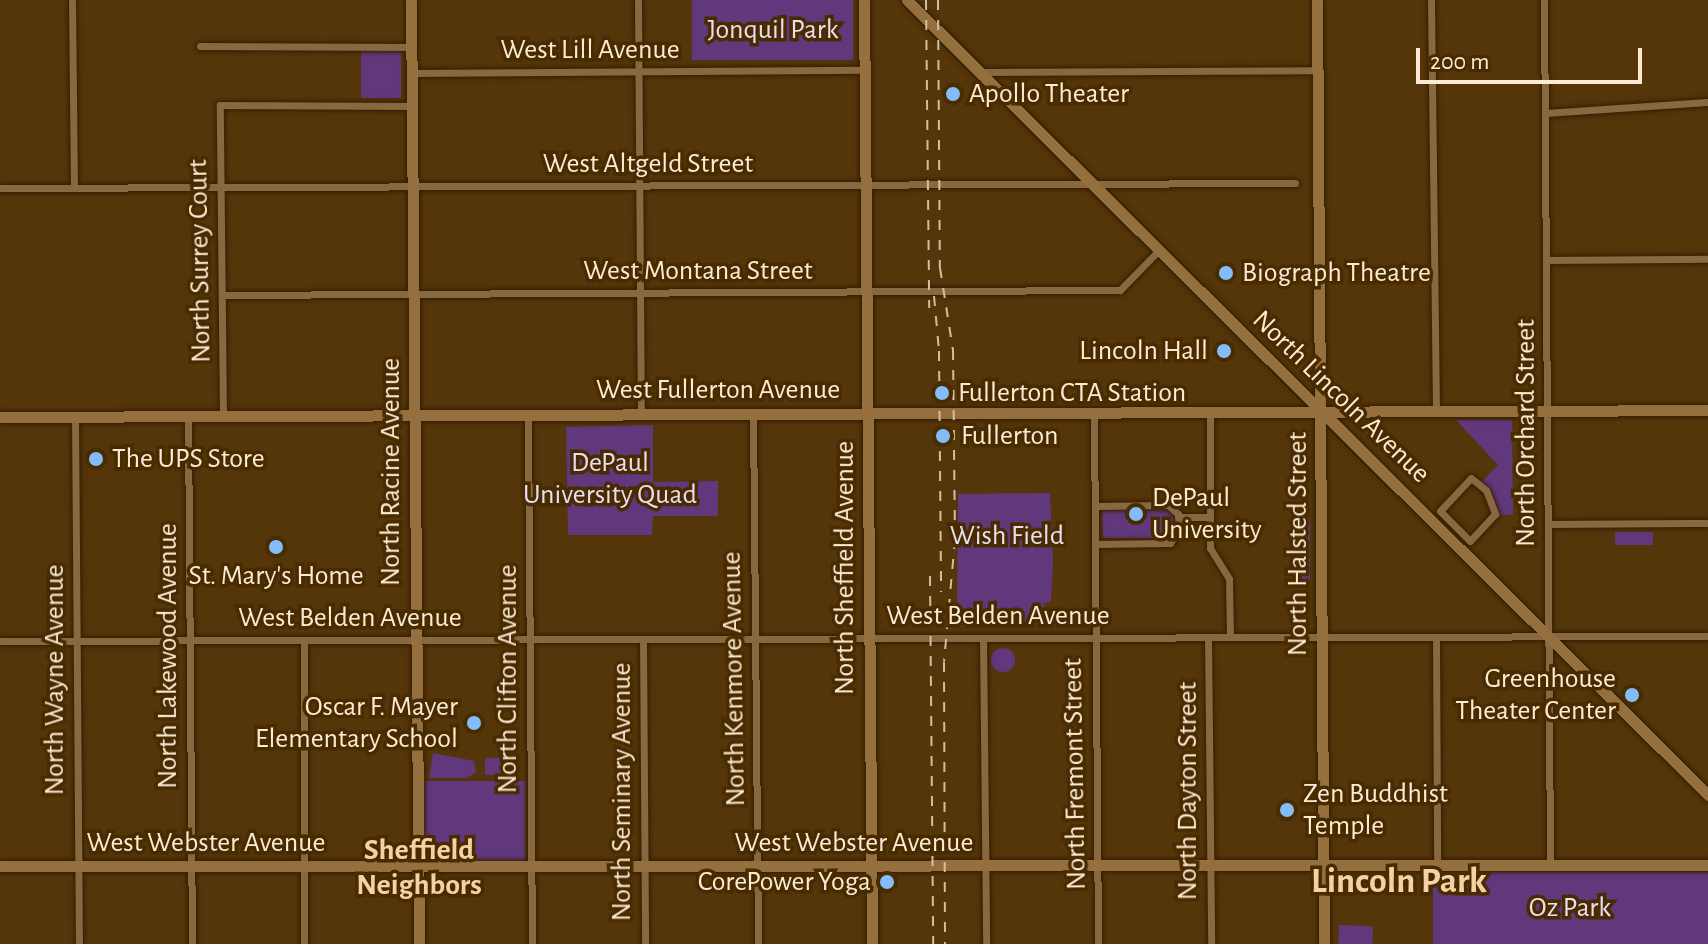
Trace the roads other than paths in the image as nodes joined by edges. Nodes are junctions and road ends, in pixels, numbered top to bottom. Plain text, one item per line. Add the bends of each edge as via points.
1 (72, 0) edge
2 (411, 0) edge
3 (638, 0) edge
4 (864, 0) edge
5 (907, 0) edge
6 (1317, 0) edge
7 (1431, 0) edge
8 (1544, 0) edge
9 (200, 46) dead end
10 (411, 47) junction
11 (865, 70) junction
12 (1317, 70) junction
13 (639, 72) junction
14 (979, 72) junction
15 (412, 73) junction
16 (1708, 102) edge
17 (412, 106) junction
18 (1545, 113) junction
19 (1295, 183) dead end
20 (1090, 184) junction
21 (866, 185) junction
22 (639, 186) junction
23 (413, 187) junction
24 (0, 188) edge
25 (74, 188) junction
26 (221, 188) junction
27 (1158, 251) junction
28 (1708, 259) edge
29 (1547, 260) junction
30 (867, 291) junction
31 (640, 293) junction
32 (222, 295) junction
33 (413, 295) junction
34 (1436, 410) junction
35 (1547, 410) junction
36 (1708, 410) edge
37 (1320, 411) junction
38 (1094, 412) junction
39 (1210, 412) junction
40 (753, 413) junction
41 (869, 413) junction
42 (641, 414) junction
43 (414, 415) junction
44 (528, 415) junction
45 (75, 416) junction
46 (188, 416) junction
47 (223, 416) junction
48 (0, 417) edge
49 (1095, 506) junction
50 (1440, 511) joint
51 (1178, 517) junction
52 (1210, 517) junction
53 (1708, 523) edge
54 (1548, 524) junction
55 (1179, 530) junction
56 (1210, 530) junction
57 (1095, 544) junction
58 (1549, 636) junction
59 (1708, 636) edge
60 (1208, 637) junction
61 (1230, 637) junction
62 (1322, 637) junction
63 (1436, 637) junction
64 (869, 638) junction
65 (983, 638) junction
66 (1095, 638) junction
67 (643, 639) junction
68 (755, 639) junction
69 (304, 640) junction
70 (416, 640) junction
71 (530, 640) junction
72 (0, 641) edge
73 (76, 641) junction
74 (189, 641) junction
75 (1708, 795) edge
76 (1708, 865) edge
77 (0, 866) edge
78 (78, 866) junction
79 (1097, 866) junction
80 (1211, 866) junction
81 (1323, 866) junction
82 (1437, 866) junction
83 (1550, 866) junction
84 (191, 867) junction
85 (304, 867) junction
86 (532, 867) junction
87 (645, 867) junction
88 (758, 867) junction
89 (871, 867) junction
90 (985, 867) junction
91 (418, 868) junction
92 (79, 944) edge
93 (192, 944) edge
94 (304, 944) edge
95 (419, 944) edge
96 (532, 944) edge
97 (645, 944) edge
98 (758, 944) edge
99 (872, 944) edge
100 (986, 944) edge
101 (1098, 944) edge
102 (1211, 944) edge
103 (1324, 944) edge

1 - 25 street
2 - 10 main road, North Racine Avenue
3 - 13 street
4 - 11 main road, North Sheffield Avenue
5 - 14 main road, North Lincoln Avenue
6 - 12 main road, North Halsted Street
7 - 34 street
8 - 18 street, North Orchard Street
9 - 10 street
10 - 15 main road, North Racine Avenue
11 - 13 street, West Lill Avenue
11 - 21 main road, North Sheffield Avenue
12 - 14 street
12 - 37 main road, North Halsted Street
13 - 15 street, West Lill Avenue
13 - 22 street
14 - 20 main road, North Lincoln Avenue
15 - 17 main road, North Racine Avenue
16 - 18 street
17 - 23 main road, North Racine Avenue
17 - 26 street, North Surrey Court via 220,105
18 - 29 street, North Orchard Street
19 - 20 street, West Altgeld Street
20 - 21 street, West Altgeld Street
20 - 27 main road, North Lincoln Avenue
21 - 22 street, West Altgeld Street
21 - 30 main road, North Sheffield Avenue
22 - 23 street, West Altgeld Street
22 - 31 street
23 - 26 street, West Altgeld Street
23 - 33 main road, North Racine Avenue
24 - 25 street, West Altgeld Street
25 - 26 street, West Altgeld Street
26 - 32 street, North Surrey Court
27 - 30 street, West Montana Street via 1120,290
27 - 37 main road, North Lincoln Avenue
28 - 29 street
29 - 35 street, North Orchard Street
30 - 31 street, West Montana Street
30 - 41 main road, North Sheffield Avenue
31 - 33 street, West Montana Street
31 - 42 street
32 - 33 street, West Montana Street
32 - 47 street, North Surrey Court
33 - 43 main road, North Racine Avenue
34 - 35 main road, West Fullerton Avenue
34 - 37 main road, West Fullerton Avenue
35 - 36 main road, West Fullerton Avenue
35 - 54 street, North Orchard Street
37 - 39 main road, West Fullerton Avenue
37 - 58 main road, North Lincoln Avenue
37 - 62 main road, North Halsted Street
38 - 39 main road, West Fullerton Avenue
38 - 41 main road, West Fullerton Avenue
38 - 49 street, North Fremont Street
39 - 52 street
40 - 41 main road, West Fullerton Avenue
40 - 42 main road, West Fullerton Avenue
40 - 68 street, North Kenmore Avenue
41 - 64 main road, North Sheffield Avenue
42 - 44 main road, West Fullerton Avenue
43 - 44 main road, West Fullerton Avenue
43 - 47 main road, West Fullerton Avenue
43 - 70 main road, North Racine Avenue
44 - 71 street, North Clifton Avenue
45 - 46 main road, West Fullerton Avenue
45 - 48 main road, West Fullerton Avenue
45 - 73 street, North Wayne Avenue
46 - 47 main road, West Fullerton Avenue
46 - 74 street, North Lakewood Avenue
49 - 51 street via 1168,505
49 - 57 street, North Fremont Street
50 - 50 street via 1470,541 1495,514 1486,490 1471,478
51 - 52 street
51 - 55 street
52 - 56 street
53 - 54 street
54 - 58 street, North Orchard Street
55 - 56 street
55 - 57 street via 1170,543
56 - 61 street via 1212,556 1229,579
57 - 66 street, North Fremont Street
58 - 59 street, West Belden Avenue
58 - 63 street, West Belden Avenue
58 - 75 main road, North Lincoln Avenue
58 - 83 street, North Orchard Street
60 - 61 street, West Belden Avenue
60 - 66 street, West Belden Avenue
60 - 80 street, North Dayton Street
61 - 62 street, West Belden Avenue
62 - 63 street, West Belden Avenue
62 - 81 main road, North Halsted Street
63 - 82 street
64 - 65 street, West Belden Avenue
64 - 68 street, West Belden Avenue
64 - 89 main road, North Sheffield Avenue
65 - 66 street, West Belden Avenue
65 - 90 street
66 - 79 street, North Fremont Street
67 - 68 street, West Belden Avenue
67 - 71 street, West Belden Avenue
67 - 87 street, North Seminary Avenue
68 - 88 street, North Kenmore Avenue
69 - 70 street, West Belden Avenue
69 - 74 street, West Belden Avenue
69 - 85 street
70 - 71 street, West Belden Avenue
70 - 91 main road, North Racine Avenue
71 - 86 street, North Clifton Avenue
72 - 73 street, West Belden Avenue
73 - 74 street, West Belden Avenue
73 - 78 street, North Wayne Avenue
74 - 84 street, North Lakewood Avenue
76 - 83 main road, West Webster Avenue
77 - 78 main road, West Webster Avenue
78 - 84 main road, West Webster Avenue
78 - 92 street, North Wayne Avenue
79 - 80 main road, West Webster Avenue
79 - 90 main road, West Webster Avenue
79 - 101 street, North Fremont Street
80 - 81 main road, West Webster Avenue
80 - 102 street, North Dayton Street
81 - 82 main road, West Webster Avenue
81 - 103 main road, North Halsted Street
82 - 83 main road, West Webster Avenue
84 - 85 main road, West Webster Avenue
84 - 93 street, North Lakewood Avenue
85 - 91 main road, West Webster Avenue
85 - 94 street
86 - 87 main road, West Webster Avenue
86 - 91 main road, West Webster Avenue
86 - 96 street, North Clifton Avenue
87 - 88 main road, West Webster Avenue
87 - 97 street, North Seminary Avenue
88 - 89 main road, West Webster Avenue
88 - 98 street, North Kenmore Avenue
89 - 90 main road, West Webster Avenue
89 - 99 main road, North Sheffield Avenue
90 - 100 street
91 - 95 main road, North Racine Avenue

